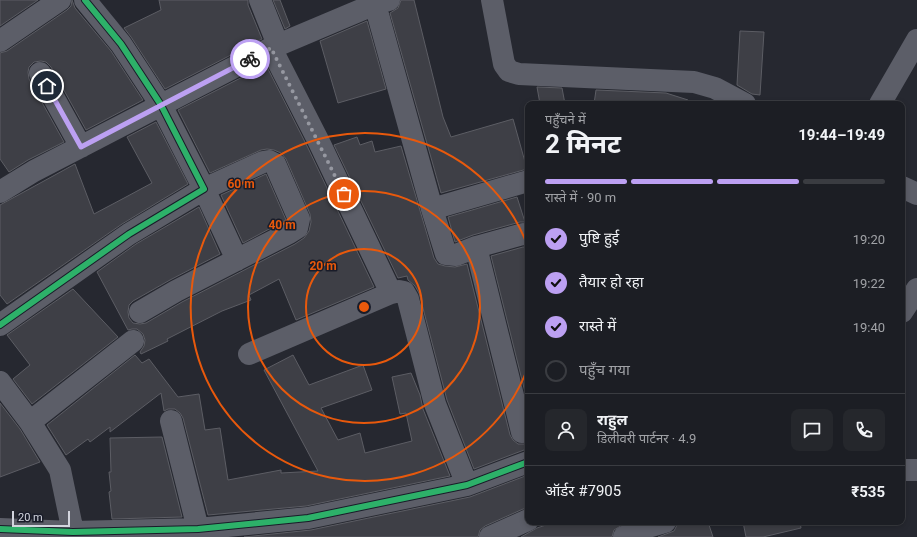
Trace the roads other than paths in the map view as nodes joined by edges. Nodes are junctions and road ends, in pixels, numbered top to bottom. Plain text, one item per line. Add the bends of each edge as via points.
1 (60, 0) edge
2 (86, 0) edge
3 (260, 0) edge
4 (492, 0) edge
5 (382, 1) edge
6 (917, 40) edge
7 (0, 41) edge
8 (274, 47) junction
9 (40, 73) dead end
10 (739, 101) edge
11 (882, 101) edge
12 (162, 105) junction
13 (81, 147) junction
14 (525, 182) edge
15 (905, 188) edge
16 (204, 189) junction
17 (0, 192) edge
18 (917, 194) edge
19 (432, 209) junction
20 (525, 234) edge
21 (476, 247) junction
22 (237, 260) junction
23 (917, 289) edge
24 (391, 293) junction
25 (905, 307) edge
26 (140, 312) dead end
27 (0, 325) edge
28 (133, 341) dead end
29 (249, 354) dead end
30 (0, 382) edge
31 (171, 421) dead end
32 (30, 422) junction
33 (522, 432) dead end
34 (525, 463) edge
35 (905, 470) edge
36 (917, 470) edge
37 (467, 485) junction
38 (525, 521) edge
39 (655, 525) edge
40 (0, 528) edge
41 (308, 528) edge
42 (73, 532) junction
43 (198, 533) edge
44 (95, 534) edge
45 (490, 537) edge
46 (624, 537) edge

1 - 7 street
2 - 12 street via 121,44
3 - 8 street
4 - 10 street via 504,64 509,71 518,74 694,82 715,88
5 - 8 street
5 - 19 street
6 - 11 street
8 - 12 street
8 - 24 street
9 - 13 street
12 - 13 street
12 - 16 street
13 - 17 street
14 - 19 street
15 - 18 street
16 - 22 street
16 - 22 street via 263,162 275,164 299,219 297,228
16 - 27 street via 129,234
19 - 21 street via 446,254 456,255
20 - 21 street
21 - 33 street
22 - 26 street
23 - 25 street
24 - 29 street
24 - 37 street via 404,292 408,299 436,404
28 - 32 street
30 - 32 street
31 - 43 street
32 - 42 street via 60,470
34 - 37 street
35 - 36 street
37 - 41 street
38 - 45 street
39 - 46 street
40 - 42 street
41 - 43 street
42 - 44 street
43 - 44 street

